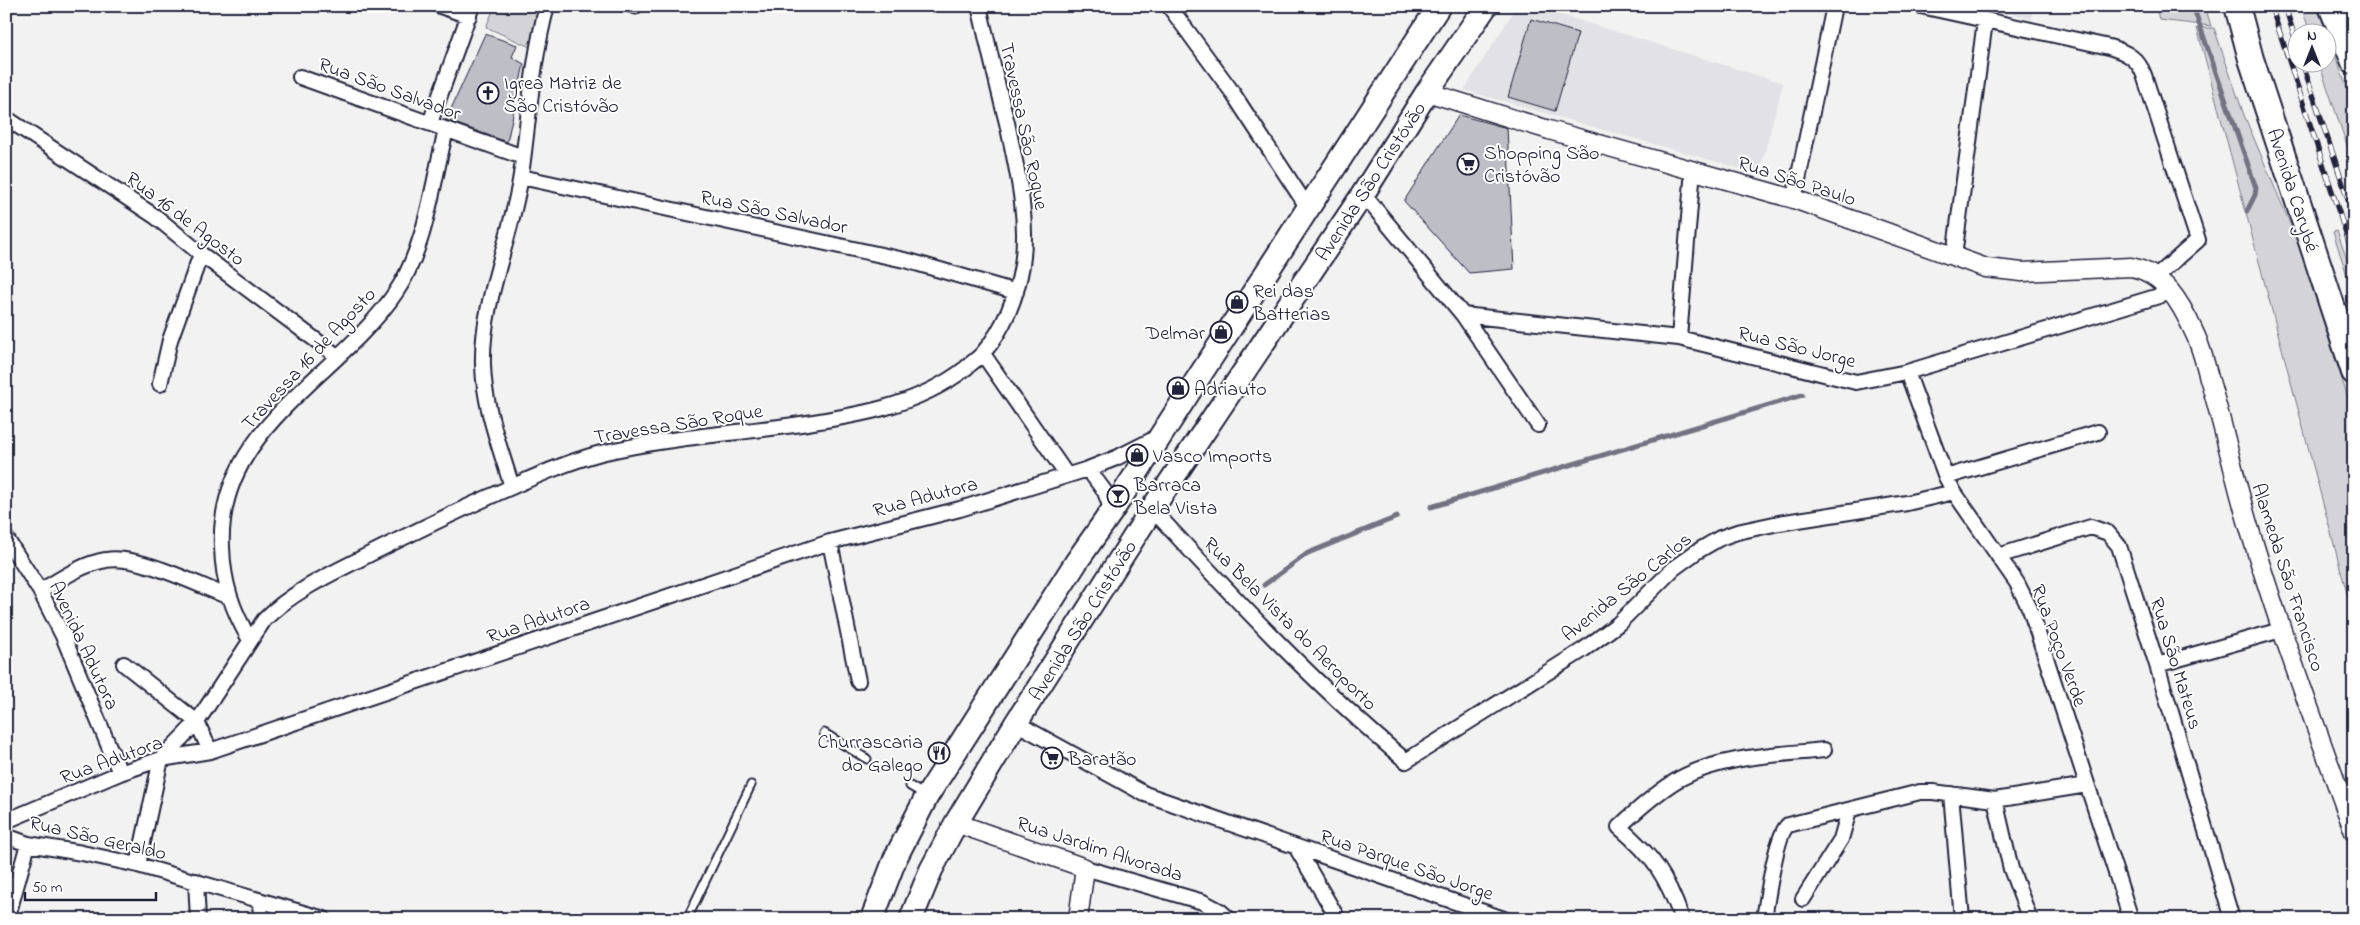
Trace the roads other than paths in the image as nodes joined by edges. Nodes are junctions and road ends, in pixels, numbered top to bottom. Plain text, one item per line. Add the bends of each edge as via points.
1 (440, 6) edge
2 (547, 6) edge
3 (622, 6) edge
4 (979, 6) edge
5 (1169, 6) edge
6 (1439, 6) edge
7 (1486, 6) edge
8 (1834, 6) edge
9 (1921, 6) edge
10 (2237, 6) edge
11 (2331, 6) edge
12 (636, 10) dead end
13 (470, 11) edge
14 (1985, 21) junction
15 (2354, 62) edge
16 (300, 77) dead end
17 (1427, 92) junction
18 (6, 118) edge
19 (430, 123) junction
20 (446, 130) junction
21 (523, 157) junction
22 (1693, 169) junction
23 (521, 177) junction
24 (1363, 194) junction
25 (1794, 199) junction
26 (1308, 208) junction
27 (201, 254) junction
28 (1954, 256) junction
29 (2156, 277) junction
30 (1016, 292) junction
31 (2172, 292) junction
32 (1463, 315) junction
33 (1680, 338) junction
34 (983, 354) junction
35 (337, 356) junction
36 (1907, 372) junction
37 (2354, 372) edge
38 (160, 384) dead end
39 (1538, 426) dead end
40 (2098, 432) dead end
41 (1159, 436) junction
42 (1088, 469) junction
43 (1066, 474) junction
44 (1946, 477) junction
45 (512, 486) junction
46 (1954, 492) junction
47 (1152, 509) junction
48 (1112, 511) junction
49 (6, 538) edge
50 (830, 542) junction
51 (1998, 556) junction
52 (40, 591) junction
53 (229, 597) junction
54 (2281, 630) junction
55 (250, 640) junction
56 (124, 664) dead end
57 (2157, 665) junction
58 (858, 681) dead end
59 (197, 722) junction
60 (1016, 723) junction
61 (824, 733) dead end
62 (1824, 750) dead end
63 (210, 751) junction
64 (160, 759) junction
65 (867, 759) dead end
66 (1406, 760) joint
67 (120, 773) junction
68 (751, 786) dead end
69 (2086, 786) junction
70 (1951, 794) junction
71 (1995, 800) junction
72 (1849, 811) junction
73 (6, 821) edge
74 (956, 823) junction
75 (2354, 832) edge
76 (6, 836) edge
77 (28, 844) junction
78 (1296, 847) junction
79 (138, 865) junction
80 (1085, 868) junction
81 (196, 881) junction
82 (1803, 900) dead end
83 (260, 901) junction
84 (7, 919) edge
85 (198, 919) edge
86 (261, 919) edge
87 (324, 919) edge
88 (687, 919) edge
89 (872, 919) edge
90 (912, 919) edge
91 (1078, 919) edge
92 (1229, 919) edge
93 (1338, 919) edge
94 (1504, 919) edge
95 (1682, 919) edge
96 (1764, 919) edge
97 (1962, 919) edge
98 (2030, 919) edge
99 (2131, 919) edge
100 (2232, 919) edge

1 - 13 street
2 - 21 street via 538,43
3 - 12 lane
4 - 30 street, Travessa São Roque via 1024,208 1022,263
5 - 26 street via 1230,89
6 - 26 main road, Avenida São Cristóvão
7 - 17 main road, Avenida São Cristóvão
8 - 25 street
9 - 14 street
10 - 37 highway, Avenida Carybé
11 - 15 highway
13 - 19 street
14 - 28 street
14 - 29 street via 2120,50 2138,61 2198,240
16 - 19 street, Rua São Salvador
17 - 22 street, Rua São Paulo via 1549,130
17 - 24 main road, Avenida São Cristóvão
18 - 27 street, Rua 16 de Agosto via 156,217
19 - 20 street, Rua São Salvador
20 - 21 street, Rua São Salvador
20 - 35 street, Travessa 16 de Agosto via 424,230 398,290 369,327
21 - 23 street
22 - 25 street, Rua São Paulo
22 - 33 street
23 - 30 street, Rua São Salvador via 909,261
23 - 45 street via 488,321 483,364 487,400
24 - 32 street
24 - 47 main road, Avenida São Cristóvão
25 - 28 street, Rua São Paulo
26 - 41 main road, Avenida São Cristóvão
27 - 35 street, Rua 16 de Agosto
27 - 38 street via 170,340
28 - 29 street, Rua São Paulo via 1998,270 2131,268
29 - 31 street, Alameda São Francisco
30 - 34 street, Travessa São Roque via 1006,319
31 - 36 street, Rua São Jorge
31 - 54 street, Alameda São Francisco via 2194,333 2216,399 2240,499
32 - 33 street, Rua São Jorge
32 - 39 street
33 - 36 street, Rua São Jorge via 1856,382
34 - 43 street
34 - 45 street, Travessa São Roque via 929,392 863,414 626,448 571,462
35 - 53 street, Travessa 16 de Agosto via 284,406 241,463 231,484 221,532
36 - 44 street, Rua Poço Verde
40 - 44 street
41 - 42 street, Rua Adutora
41 - 48 main road, Avenida São Cristóvão
42 - 43 street, Rua Adutora
42 - 48 street via 1105,492
43 - 50 street, Rua Adutora via 960,509
44 - 46 street, Rua Poço Verde
45 - 55 street, Travessa São Roque via 412,532 292,597 272,612
46 - 51 street, Rua Poço Verde
46 - 66 street, Avenida São Carlos via 1779,523 1720,538 1674,568 1618,624 1583,650
47 - 60 main road, Avenida São Cristóvão
47 - 66 street, Rua Bela Vista do Aeroporto via 1251,617
48 - 89 main road, Avenida São Cristóvão via 919,791
49 - 52 street, Avenida Adutora
50 - 58 street
50 - 63 street, Rua Adutora
51 - 57 street, Rua São Mateus via 2090,527 2108,533 2119,546
51 - 69 street, Rua Poço Verde via 2030,609
52 - 53 street via 95,563 122,559
52 - 67 street, Avenida Adutora via 80,675
53 - 55 street, Travessa 16 de Agosto
54 - 57 street
54 - 75 street, Alameda São Francisco
55 - 59 street, Travessa São Roque
56 - 59 street
57 - 100 street, Rua São Mateus
59 - 63 street
59 - 64 street, Travessa São Roque
60 - 74 main road, Avenida São Cristóvão
60 - 78 street, Rua Parque São Jorge via 1145,794
61 - 65 lane
62 - 95 street via 1737,760 1704,769 1657,794 1619,826 1661,870
63 - 64 street, Rua Adutora
64 - 67 street, Rua Adutora
64 - 79 street
67 - 73 street, Rua Adutora
68 - 88 lane
69 - 71 street
69 - 99 street, Rua Poço Verde
70 - 71 street
70 - 72 street via 1906,794
70 - 97 street
71 - 98 street via 2011,869
72 - 82 street via 1841,839
72 - 96 street via 1785,828
74 - 80 street, Rua Jardim Alvorada
74 - 90 main road, Avenida São Cristóvão via 931,870
76 - 77 street, Rua São Geraldo
77 - 79 street, Rua São Geraldo
77 - 84 street
78 - 93 street, Rua Parque São Jorge
78 - 94 street, Rua Parque São Jorge
79 - 81 street, Rua São Geraldo
80 - 91 street
80 - 92 street, Rua Jardim Alvorada via 1203,902
81 - 83 street, Rua São Geraldo
81 - 85 street
83 - 86 street
83 - 87 street, Rua São Geraldo

